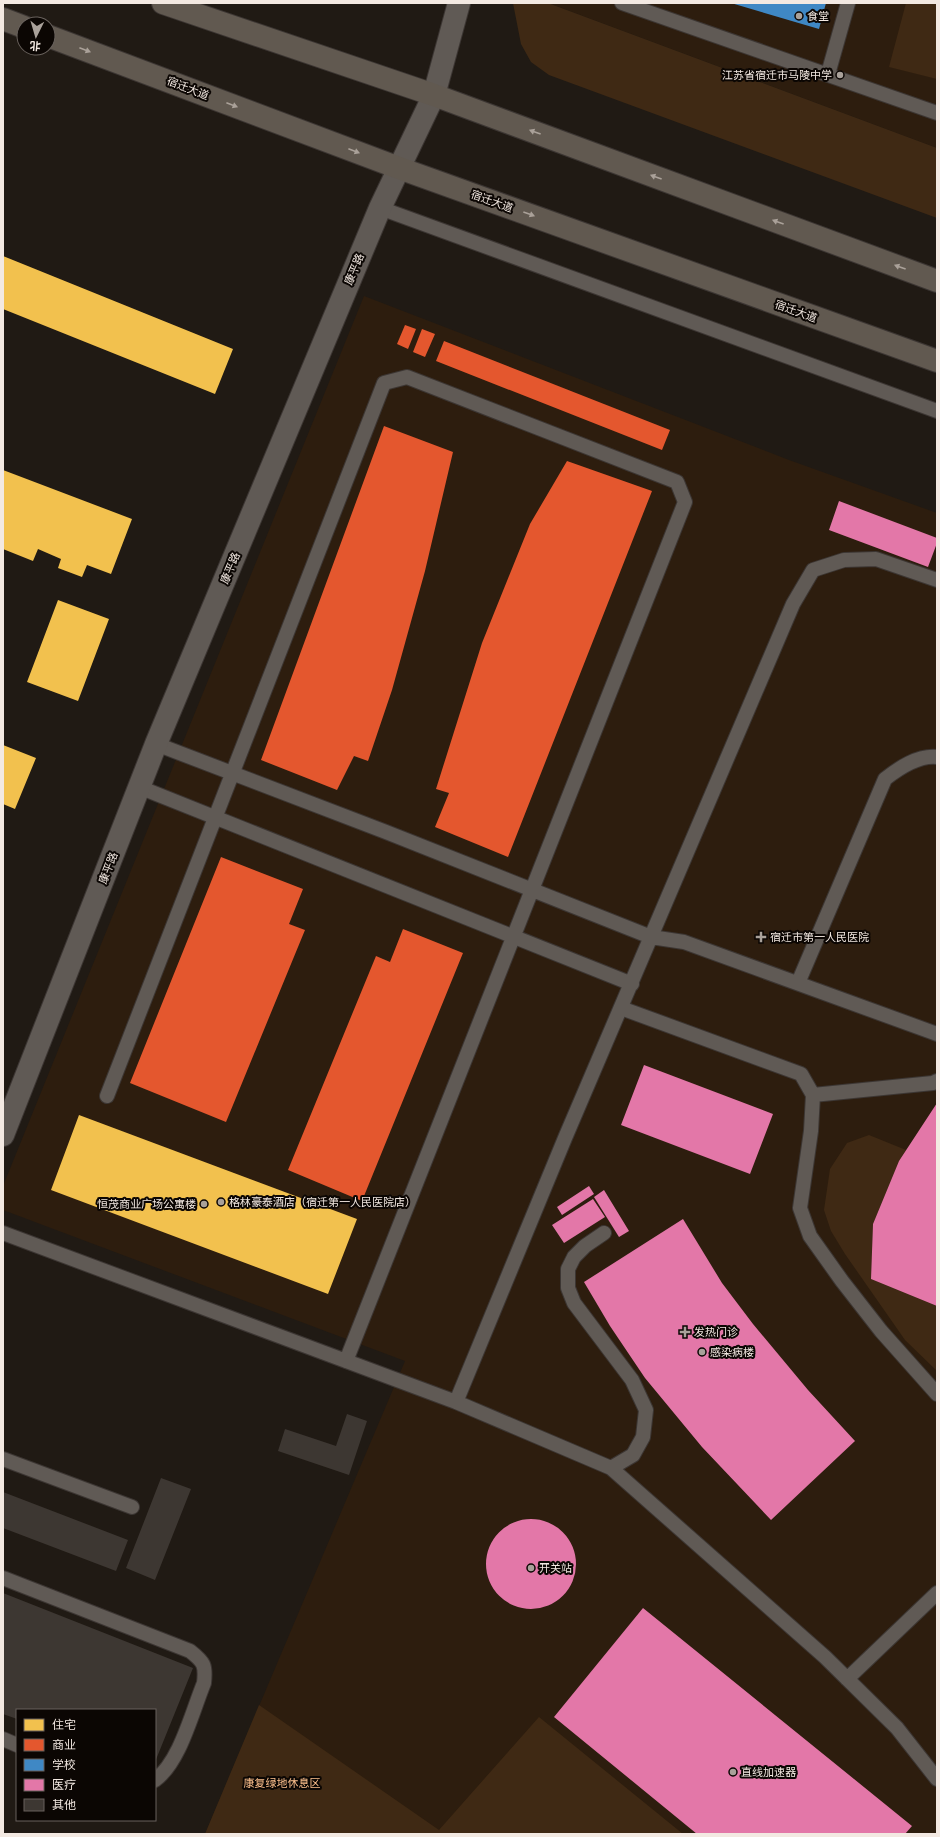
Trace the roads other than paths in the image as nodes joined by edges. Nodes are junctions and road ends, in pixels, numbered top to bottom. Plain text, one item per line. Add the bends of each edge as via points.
1 (163, 3) edge
2 (459, 3) edge
3 (622, 3) edge
4 (848, 3) edge
5 (3, 19) edge
6 (16, 24) edge
7 (56, 39) edge
8 (828, 74) junction
9 (434, 95) junction
10 (937, 113) edge
11 (399, 168) junction
12 (380, 208) junction
13 (937, 281) edge
14 (937, 361) edge
15 (937, 411) edge
16 (937, 580) edge
17 (156, 744) junction
18 (937, 757) edge
19 (232, 773) junction
20 (139, 787) junction
21 (215, 817) junction
22 (532, 890) junction
23 (514, 936) junction
24 (651, 937) junction
25 (632, 984) junction
26 (798, 984) junction
27 (621, 1008) junction
28 (937, 1034) edge
29 (937, 1080) edge
30 (813, 1095) junction
31 (107, 1096) dead end
32 (3, 1135) edge
33 (3, 1233) edge
34 (604, 1234) dead end
35 (346, 1361) junction
36 (937, 1394) edge
37 (456, 1402) junction
38 (3, 1459) edge
39 (610, 1468) junction
40 (132, 1508) dead end
41 (3, 1578) edge
42 (937, 1593) edge
43 (847, 1679) junction
44 (3, 1740) edge
45 (16, 1745) edge
46 (156, 1779) edge
47 (937, 1779) edge

1 - 9 main road
2 - 9 street, 康平路
3 - 8 lane
4 - 8 lane
5 - 6 main road
7 -> 11 main road, 宿迁大道
8 - 10 lane
9 - 11 street, 康平路
13 -> 9 main road
11 - 12 street, 康平路
11 -> 14 main road, 宿迁大道
12 - 15 lane
12 - 17 street, 康平路
16 - 24 lane via 876,558 844,560 813,570 794,604
17 - 19 lane
17 - 20 street, 康平路
18 - 26 lane via 932,756 904,764 885,778
19 - 21 lane
19 - 22 lane
19 - 22 lane via 384,382 407,377 670,479 677,482 685,502
20 - 21 lane
20 - 32 street, 康平路
21 - 23 lane
21 - 31 lane
22 - 23 lane
22 - 24 lane
23 - 25 lane
23 - 35 lane
24 - 25 lane
24 - 26 lane via 684,942
25 - 27 lane
26 - 28 lane
27 - 30 lane via 801,1074
27 - 37 lane
29 - 30 lane
30 - 36 lane via 800,1208 810,1236 861,1306
33 - 35 lane
34 - 39 lane via 585,1246 574,1257 568,1269 568,1288 574,1303 632,1380 646,1410 643,1437 633,1455
35 - 37 lane
37 - 39 lane
38 - 40 lane
39 - 43 lane
41 - 46 lane via 190,1651 201,1660 205,1669 204,1683 173,1761
42 - 43 lane
43 - 47 lane via 897,1728
44 - 45 lane

